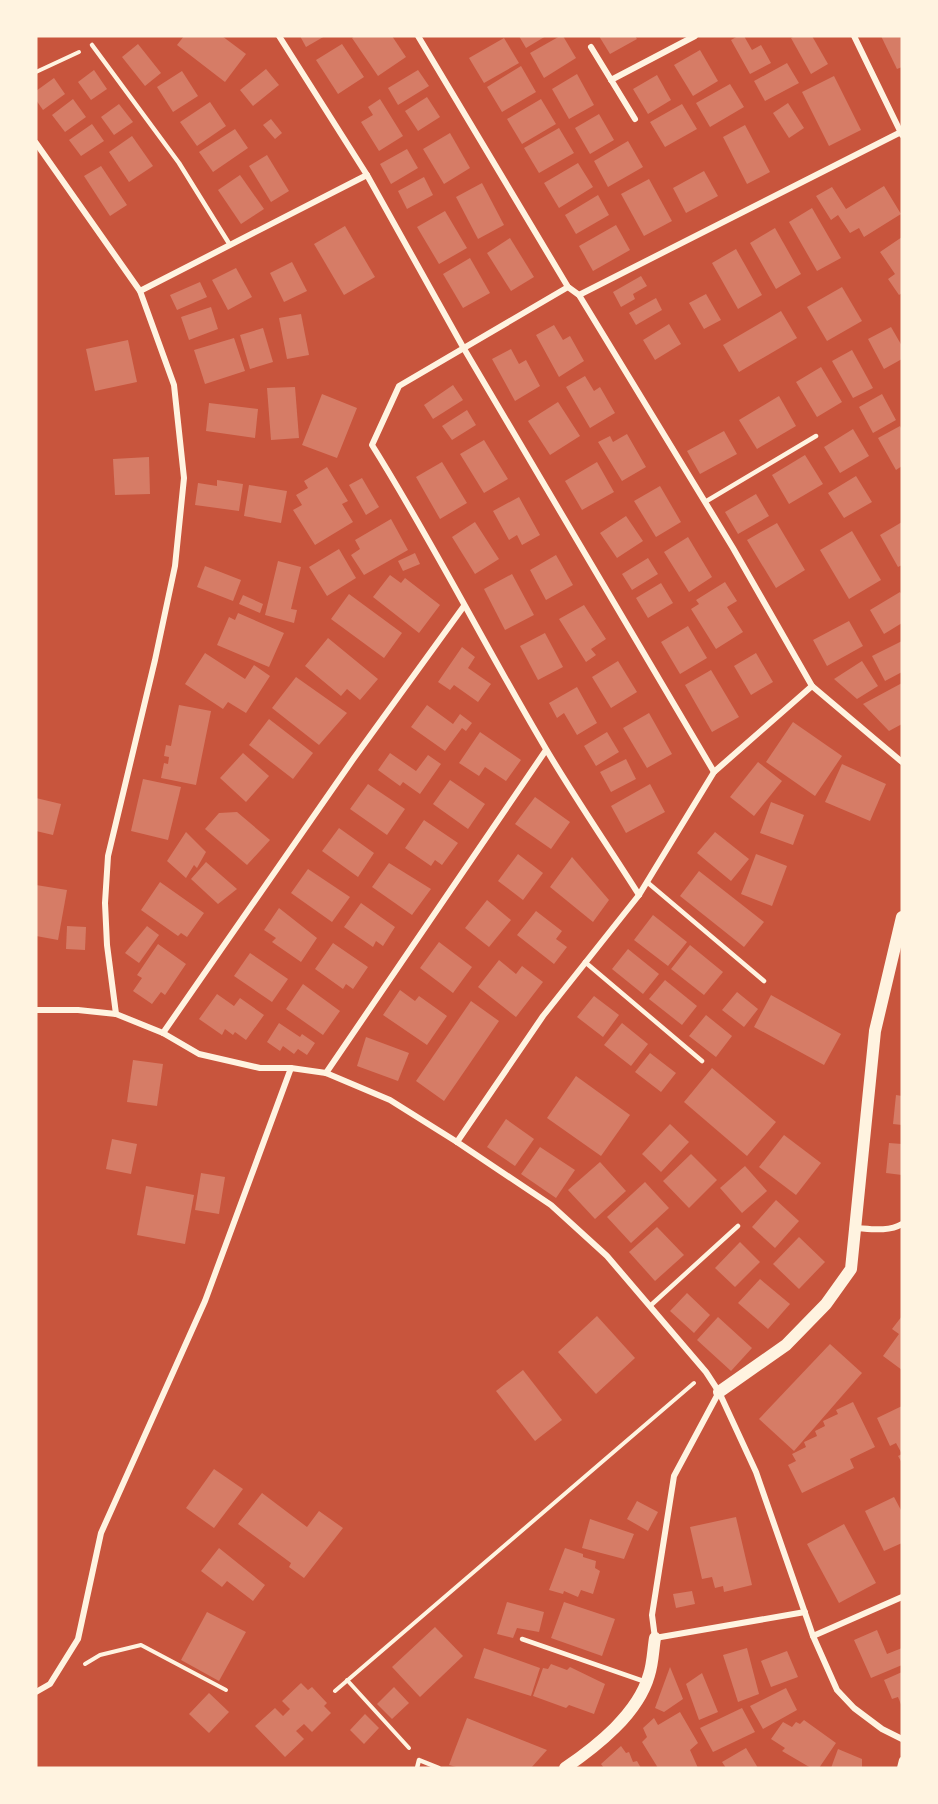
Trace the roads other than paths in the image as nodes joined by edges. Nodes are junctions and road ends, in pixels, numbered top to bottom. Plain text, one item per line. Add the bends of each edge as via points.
1 (279, 36) edge
2 (418, 36) edge
3 (695, 36) edge
4 (854, 36) edge
5 (92, 45) road end
6 (591, 46) dead end
7 (611, 80) junction
8 (635, 119) dead end
9 (901, 134) edge
10 (36, 143) edge
11 (366, 175) junction
12 (230, 245) junction
13 (568, 287) junction
14 (140, 291) junction
15 (579, 295) junction
16 (463, 347) junction
17 (816, 436) dead end
18 (705, 502) junction
19 (464, 606) junction
20 (812, 686) junction
21 (546, 750) junction
22 (902, 762) edge
23 (714, 772) junction
24 (647, 882) junction
25 (639, 895) junction
26 (902, 917) edge
27 (585, 962) junction
28 (764, 981) dead end
29 (36, 1010) edge
30 (116, 1014) junction
31 (163, 1033) junction
32 (702, 1061) dead end
33 (291, 1068) junction
34 (326, 1073) junction
35 (457, 1142) junction
36 (902, 1224) edge
37 (738, 1226) dead end
38 (856, 1228) junction
39 (650, 1306) junction
40 (719, 1392) junction
41 (902, 1597) edge
42 (805, 1612) junction
43 (813, 1636) junction
44 (522, 1638) dead end
45 (655, 1638) junction
46 (646, 1683) junction
47 (36, 1692) edge
48 (902, 1738) edge
49 (902, 1760) edge
50 (417, 1768) edge
51 (439, 1768) edge
52 (565, 1768) edge
53 (900, 1768) edge

1 - 11 street
2 - 13 street
3 - 7 street
4 - 9 street
5 - 12 lane via 179,163
6 - 7 street
7 - 8 street
9 - 15 street
10 - 14 street
11 - 12 street
11 - 16 street
12 - 14 street
13 - 15 street
13 - 16 street
14 - 30 street via 174,385 184,478 173,576 108,856 107,945
15 - 18 street
16 - 19 street via 399,386 372,444
16 - 23 street
17 - 18 lane
18 - 20 street
19 - 21 street
19 - 31 street
20 - 22 street
20 - 23 street
21 - 25 street
21 - 34 street
23 - 24 street
24 - 25 street
24 - 28 lane
25 - 27 street
26 - 38 main road via 874,1031
27 - 32 lane
27 - 35 street
29 - 30 street
30 - 31 street
31 - 33 street via 199,1054 260,1068
33 - 34 street
33 - 47 street via 206,1301 101,1533 78,1640 50,1684
34 - 35 street via 390,1100
35 - 39 street via 550,1205 607,1256
36 - 38 street via 884,1229
37 - 39 lane
38 - 40 main road via 851,1269 826,1304 786,1345
39 - 40 street
40 - 42 street via 756,1472
40 - 45 street via 674,1476 652,1615
41 - 43 street
42 - 43 street
42 - 45 street
43 - 48 street via 837,1690 882,1729
44 - 46 lane
45 - 46 main road
46 - 52 main road via 622,1721
49 - 53 street
50 - 51 lane via 419,1760

